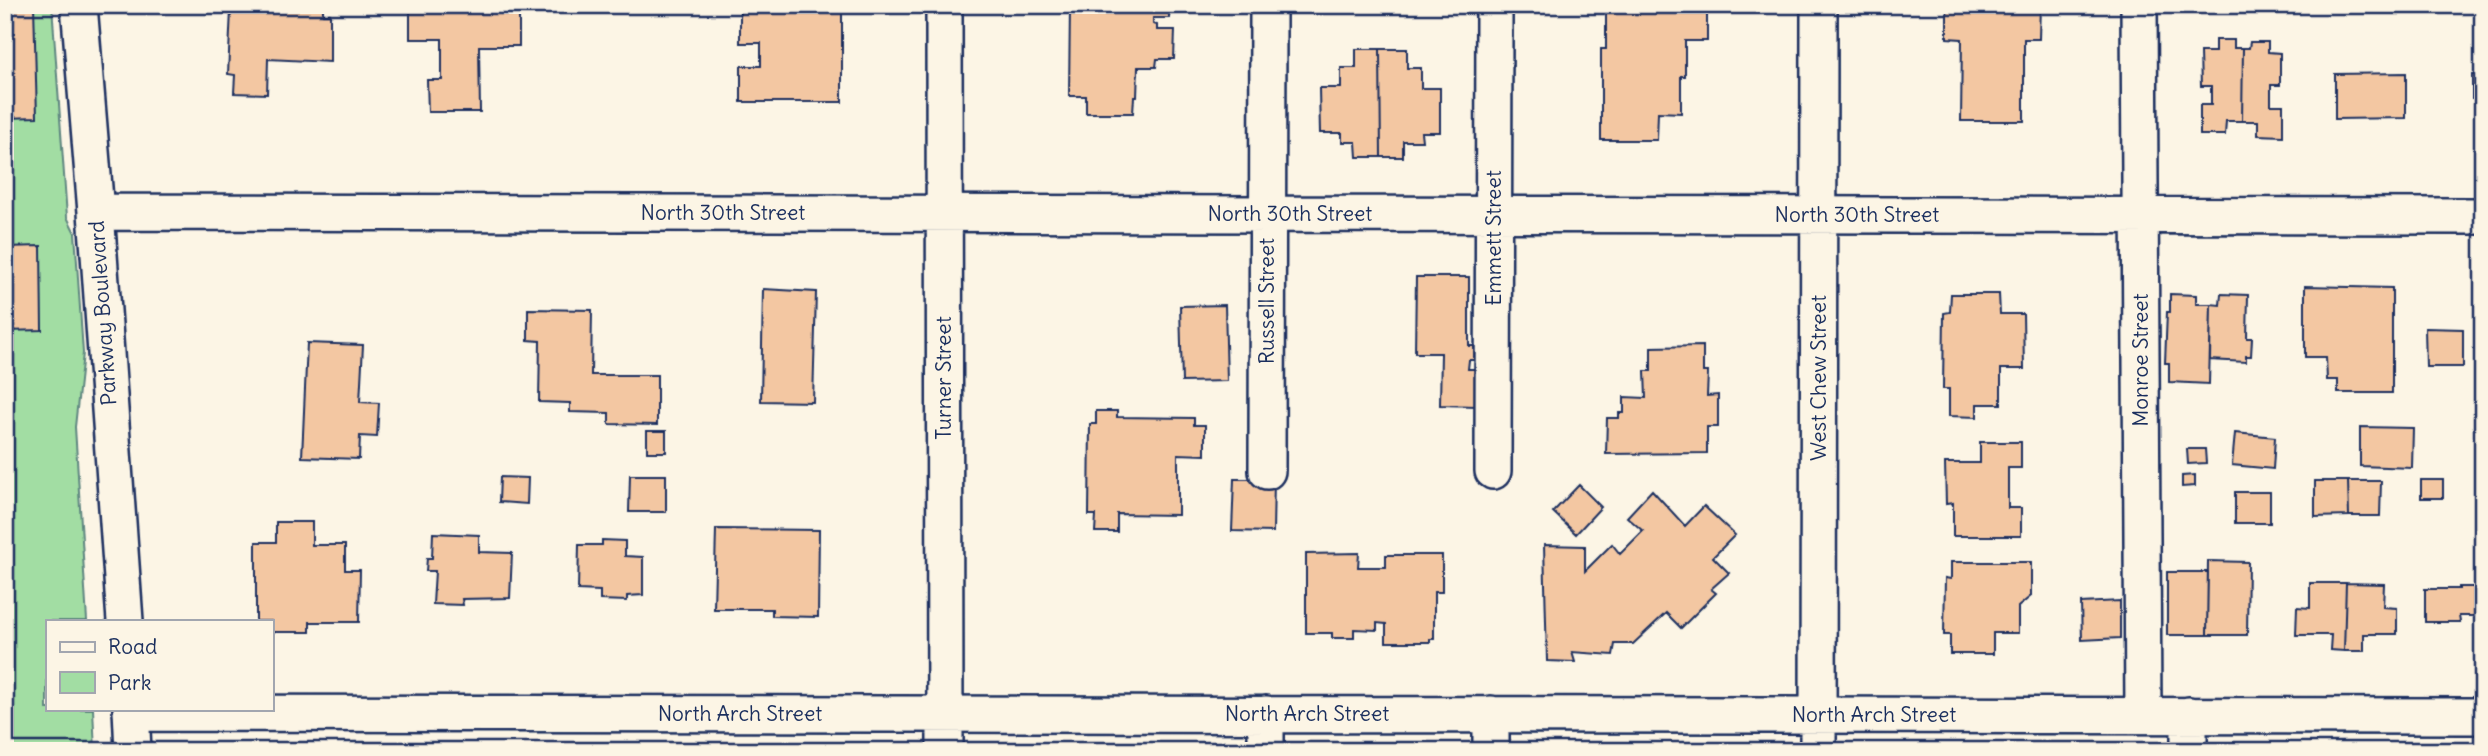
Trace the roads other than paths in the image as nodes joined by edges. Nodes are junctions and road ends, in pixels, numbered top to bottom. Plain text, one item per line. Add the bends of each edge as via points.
1 (79, 5) edge
2 (944, 5) edge
3 (1268, 5) edge
4 (1494, 5) edge
5 (1819, 5) edge
6 (2139, 5) edge
7 (96, 212) junction
8 (944, 214) junction
9 (1268, 214) junction
10 (1494, 214) junction
11 (1819, 215) junction
12 (2140, 215) junction
13 (2483, 216) edge
14 (1267, 471) dead end
15 (1493, 471) dead end
16 (125, 620) edge
17 (131, 711) edge
18 (945, 714) junction
19 (1266, 714) junction
20 (1491, 715) junction
21 (1818, 715) junction
22 (2143, 715) junction
23 (2189, 715) junction
24 (2483, 716) edge
25 (133, 751) edge
26 (945, 751) edge
27 (1266, 751) edge
28 (1491, 751) edge
29 (1818, 751) edge
30 (2189, 751) edge

1 - 7 street, Parkway Boulevard
2 - 8 street, Turner Street
3 - 9 street, Russell Street
4 - 10 street, Emmett Street
5 - 11 street, West Chew Street
6 - 12 street, Monroe Street
7 - 8 street, North 30th Street
7 - 16 street, Parkway Boulevard
8 - 9 street, North 30th Street
8 - 18 street, Turner Street
9 - 10 street, North 30th Street
9 - 14 street, Russell Street
10 - 11 street, North 30th Street
10 - 15 street, Emmett Street
11 - 12 street, North 30th Street
11 - 21 street, West Chew Street
12 - 13 street, North 30th Street
12 - 22 street, Monroe Street
17 - 18 street, North Arch Street
17 - 25 street
18 - 19 street, North Arch Street
18 - 26 street, Turner Street
19 - 20 street, North Arch Street
19 - 27 street
20 - 21 street, North Arch Street
20 - 28 street
21 - 22 street, North Arch Street
21 - 29 street, West Chew Street
22 - 23 street, North Arch Street
23 - 24 street, North Arch Street
23 - 30 street

